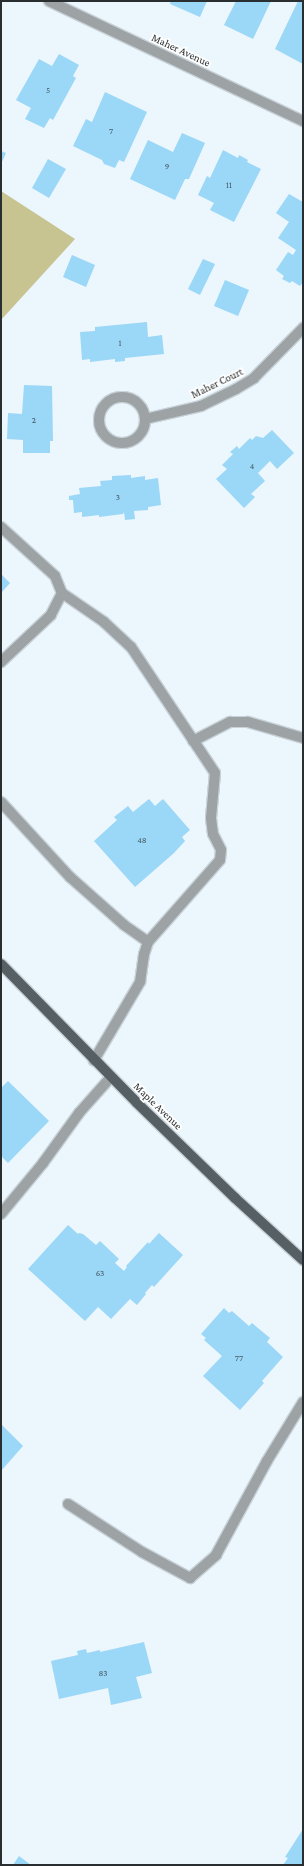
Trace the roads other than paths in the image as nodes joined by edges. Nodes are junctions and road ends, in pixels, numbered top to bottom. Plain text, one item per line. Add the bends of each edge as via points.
1 (49, 1) edge
2 (303, 121) edge
3 (303, 328) edge
4 (144, 420) junction
5 (1, 527) edge
6 (62, 593) junction
7 (1, 662) edge
8 (303, 738) edge
9 (193, 741) junction
10 (1, 802) edge
11 (148, 942) junction
12 (1, 964) edge
13 (94, 1060) junction
14 (111, 1077) junction
15 (1, 1214) edge
16 (303, 1260) edge
17 (303, 1402) edge
18 (68, 1504) dead end

1 - 2 street, Maher Avenue
3 - 4 street, Maher Court via 254,378 236,389 201,406
4 - 4 street via 138,404 127,398 117,398 110,401 101,411 99,424 107,438 117,443 129,442 138,437
5 - 6 street via 55,576
6 - 7 street via 51,615
6 - 9 street via 104,622 131,647
8 - 9 street via 248,722 230,722
9 - 11 street via 215,773 211,818 213,834 221,850 220,860
10 - 11 street via 70,877 124,925
11 - 13 street via 140,982
12 - 13 main road, Maple Avenue
13 - 14 main road, Maple Avenue
14 - 15 street via 79,1113
14 - 16 main road, Maple Avenue via 235,1198
17 - 18 street via 267,1461 216,1555 190,1578 142,1552

